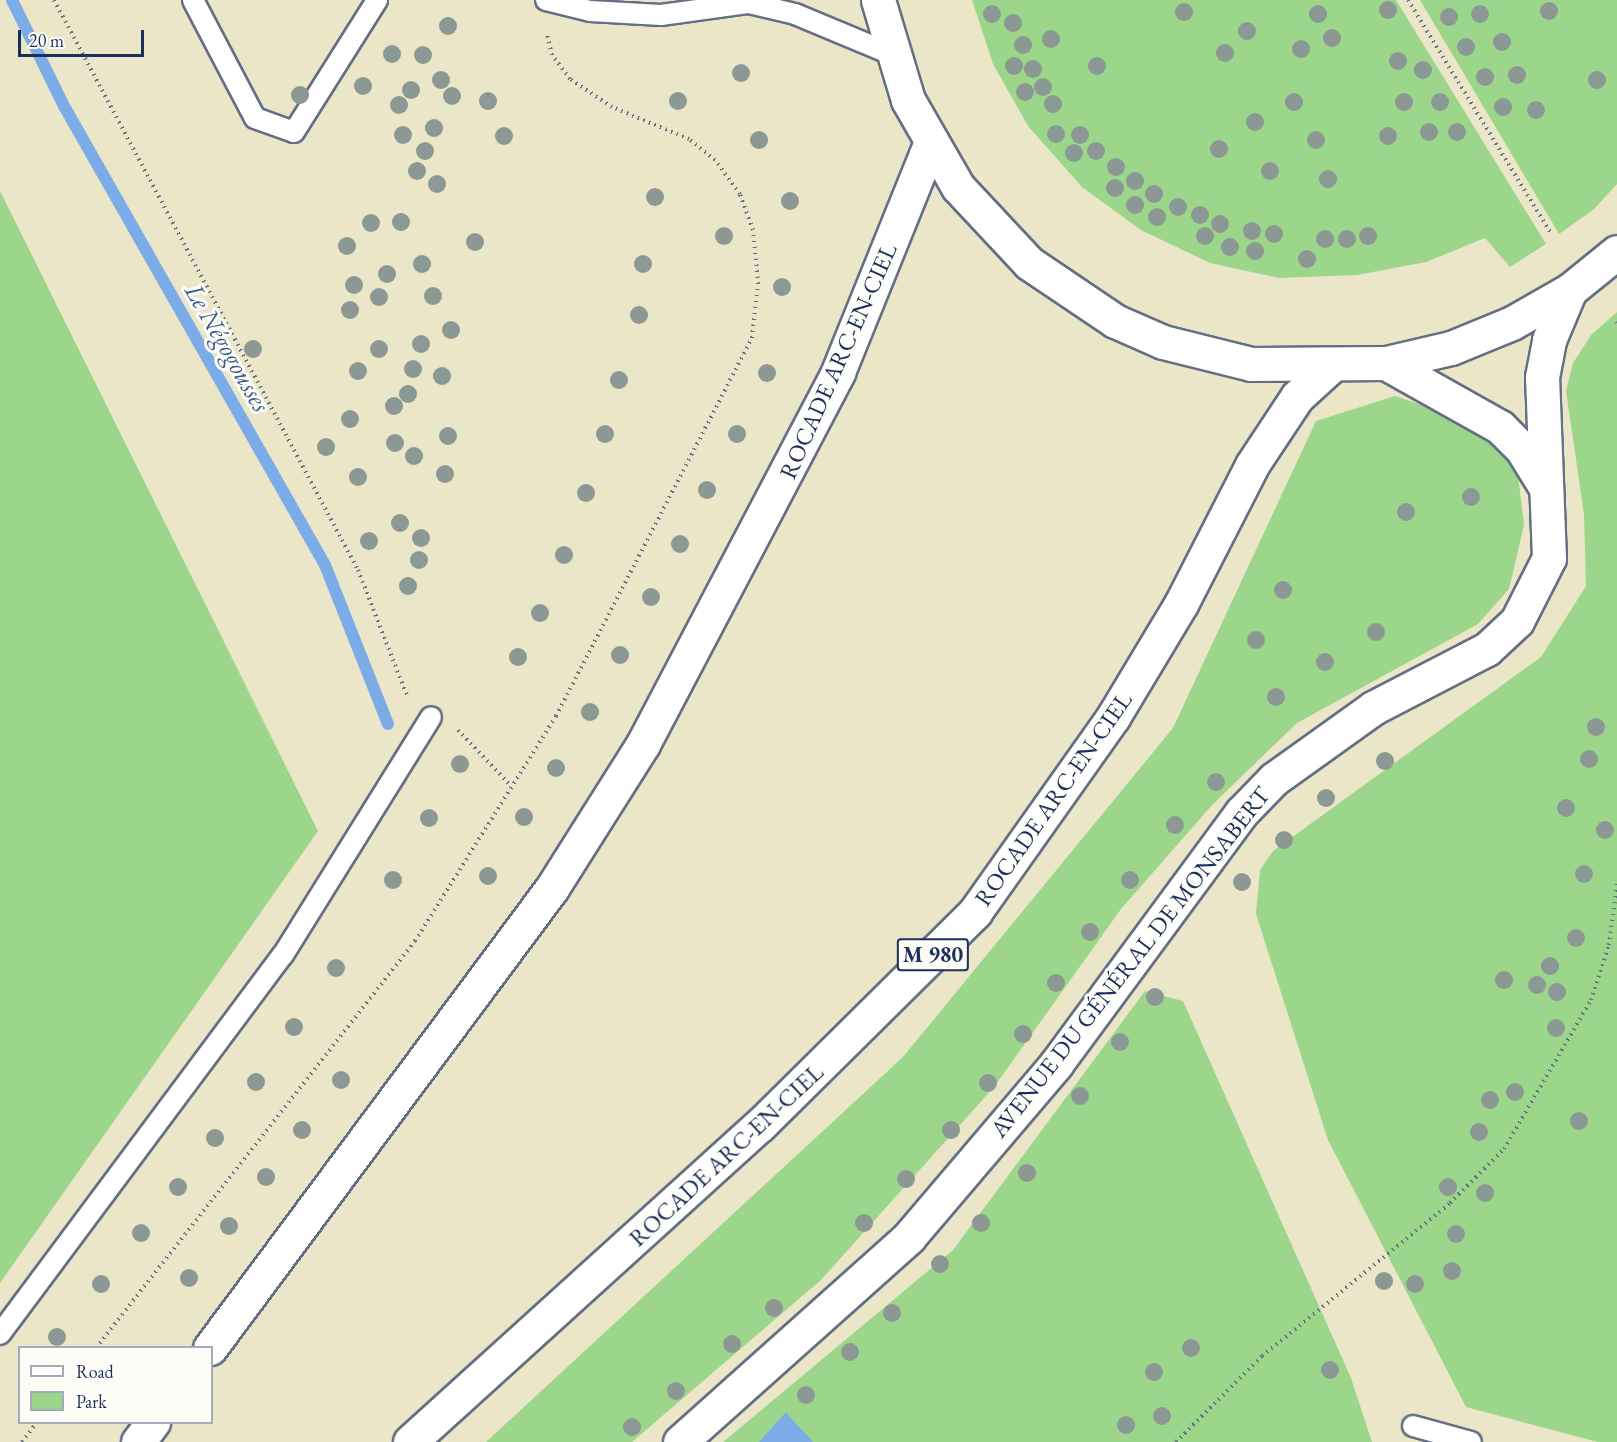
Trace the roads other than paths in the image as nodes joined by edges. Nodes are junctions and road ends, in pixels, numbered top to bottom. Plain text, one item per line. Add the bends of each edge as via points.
1 (193, 0) edge
2 (377, 0) edge
3 (878, 0) edge
4 (548, 1) edge
5 (752, 2) edge
6 (891, 54) junction
7 (930, 144) junction
8 (1617, 252) edge
9 (1570, 290) junction
10 (1386, 363) junction
11 (1331, 366) junction
12 (1549, 493) junction
13 (431, 717) road end
14 (0, 1334) edge
15 (211, 1346) edge
16 (152, 1424) edge
17 (1413, 1426) dead end
18 (138, 1442) edge
19 (410, 1442) edge
20 (680, 1442) edge
21 (1471, 1442) edge

1 - 2 lane via 255,118 294,132
3 - 6 main road
4 - 5 lane via 590,11 661,15
5 - 6 lane via 795,14
6 - 7 main road
7 - 11 main road via 958,188 1029,263 1115,321 1212,356 1251,364
7 - 15 main road, ROCADE ARC-EN-CIEL via 838,372 644,744 552,888
8 - 9 main road
9 - 10 main road via 1512,323 1451,348
9 - 12 main road, AVENUE DU GÉNÉRAL DE MONSABERT via 1549,340 1542,377
10 - 11 main road
10 - 12 main road via 1500,427 1522,448
11 - 19 main road, ROCADE ARC-EN-CIEL / M 980 via 1297,397 1252,465 1181,604 1113,717 975,912 760,1125
12 - 20 main road, AVENUE DU GÉNÉRAL DE MONSABERT via 1549,558 1517,621 1487,649 1372,708 1274,779 1234,822 1056,1064 909,1238
13 - 14 lane via 283,955 138,1156
16 - 18 main road
17 - 21 lane

